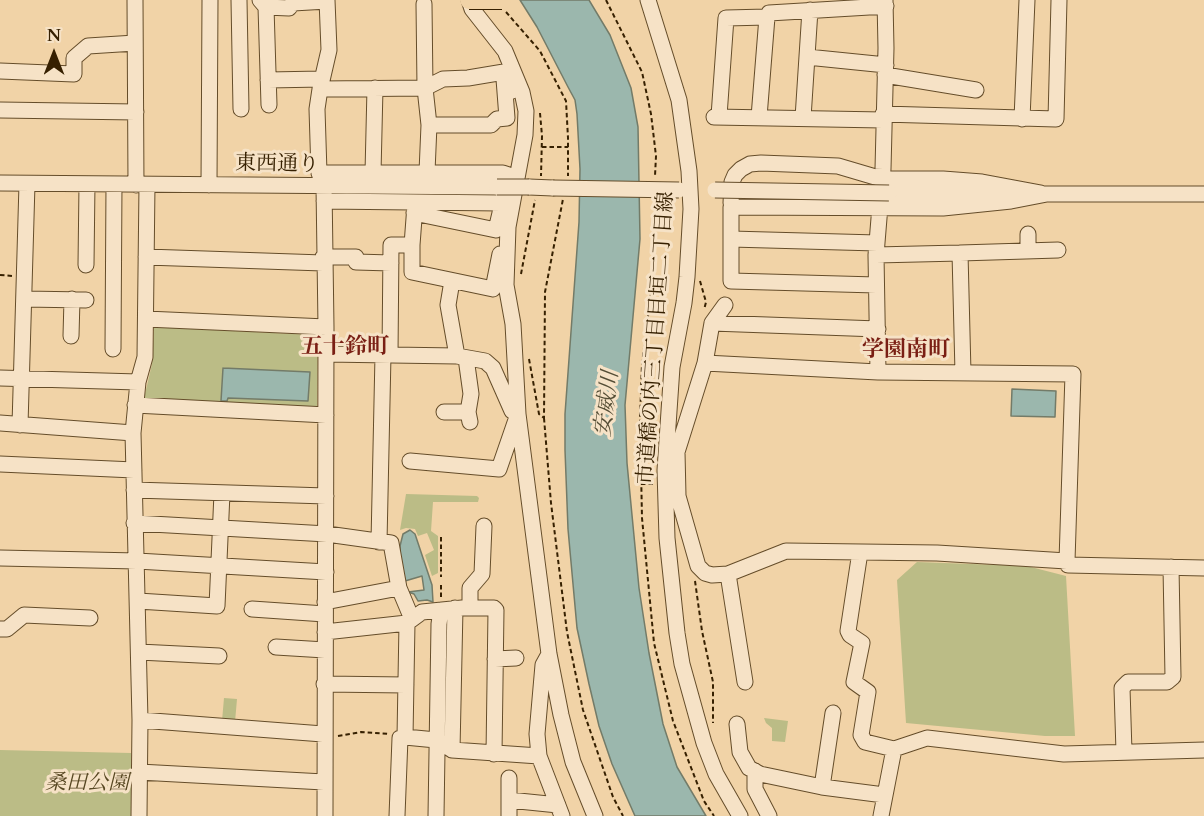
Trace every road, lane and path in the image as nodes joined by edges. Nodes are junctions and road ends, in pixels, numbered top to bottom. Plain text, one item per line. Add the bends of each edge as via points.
1 (135, 0) edge
2 (210, 0) edge
3 (239, 0) edge
4 (327, 0) edge
5 (606, 0) edge
6 (648, 0) edge
7 (1027, 0) edge
8 (1059, 0) edge
9 (886, 3) edge
10 (263, 4) edge
11 (424, 4) dead end
12 (502, 4) edge
13 (472, 6) edge
14 (810, 10) junction
15 (767, 17) junction
16 (135, 43) junction
17 (807, 57) junction
18 (886, 70) junction
19 (0, 71) edge
20 (504, 72) junction
21 (268, 80) junction
22 (321, 84) junction
23 (375, 88) junction
24 (425, 88) junction
25 (976, 90) dead end
26 (269, 105) dead end
27 (241, 109) dead end
28 (0, 110) edge
29 (526, 111) junction
30 (136, 112) junction
31 (759, 117) junction
32 (883, 117) junction
33 (803, 118) junction
34 (1022, 119) junction
35 (429, 125) junction
36 (542, 147) dead end
37 (568, 147) junction
38 (428, 172) junction
39 (373, 173) junction
40 (655, 174) dead end
41 (882, 178) junction
42 (0, 183) edge
43 (27, 184) junction
44 (87, 184) junction
45 (114, 184) junction
46 (142, 185) junction
47 (209, 185) junction
48 (322, 187) junction
49 (561, 188) junction
50 (685, 190) junction
51 (532, 192) junction
52 (1047, 194) junction
53 (1204, 194) edge
54 (506, 205) junction
55 (731, 207) junction
56 (879, 207) junction
57 (414, 208) junction
58 (1028, 234) dead end
59 (731, 239) junction
60 (412, 245) junction
61 (877, 249) junction
62 (1058, 250) dead end
63 (507, 251) junction
64 (1028, 251) junction
65 (960, 253) junction
66 (146, 257) junction
67 (323, 260) junction
68 (391, 263) junction
69 (86, 265) dead end
70 (519, 279) dead end
71 (452, 280) junction
72 (876, 285) junction
73 (24, 298) junction
74 (725, 305) dead end
75 (146, 319) junction
76 (712, 323) junction
77 (326, 327) junction
78 (878, 329) junction
79 (71, 336) dead end
80 (112, 349) dead end
81 (326, 354) junction
82 (387, 355) junction
83 (528, 356) dead end
84 (461, 357) junction
85 (705, 363) junction
86 (878, 372) junction
87 (963, 373) junction
88 (0, 378) edge
89 (22, 379) junction
90 (138, 382) junction
91 (135, 405) junction
92 (444, 412) dead end
93 (518, 414) junction
94 (326, 415) junction
95 (544, 418) junction
96 (0, 423) edge
97 (21, 425) junction
98 (133, 433) junction
99 (410, 461) dead end
100 (0, 465) edge
101 (134, 470) junction
102 (671, 471) junction
103 (134, 490) junction
104 (222, 493) junction
105 (326, 496) junction
106 (134, 523) junction
107 (484, 526) dead end
108 (221, 528) junction
109 (327, 534) junction
110 (441, 537) dead end
111 (379, 542) junction
112 (860, 552) junction
113 (0, 558) edge
114 (137, 561) junction
115 (1067, 561) junction
116 (219, 566) junction
117 (1171, 567) junction
118 (1204, 568) edge
119 (326, 572) junction
120 (728, 574) junction
121 (441, 577) dead end
122 (695, 580) dead end
123 (399, 588) junction
124 (138, 601) junction
125 (325, 608) junction
126 (252, 609) dead end
127 (455, 609) junction
128 (90, 618) dead end
129 (410, 621) junction
130 (0, 629) edge
131 (325, 632) junction
132 (276, 647) dead end
133 (325, 650) junction
134 (139, 652) junction
135 (549, 654) junction
136 (219, 656) dead end
137 (495, 658) junction
138 (516, 658) dead end
139 (745, 682) dead end
140 (324, 684) junction
141 (406, 684) junction
142 (833, 713) dead end
143 (140, 720) junction
144 (737, 724) dead end
145 (713, 730) dead end
146 (324, 736) junction
147 (402, 737) junction
148 (436, 740) junction
149 (894, 749) junction
150 (452, 750) junction
151 (1204, 750) edge
152 (1124, 752) junction
153 (494, 754) junction
154 (539, 756) junction
155 (755, 771) junction
156 (140, 772) junction
157 (509, 778) dead end
158 (324, 782) junction
159 (822, 787) junction
160 (884, 795) junction
161 (509, 808) edge
162 (560, 811) edge
163 (139, 816) edge
164 (325, 816) edge
165 (397, 816) edge
166 (436, 816) edge
167 (596, 816) edge
168 (623, 816) edge
169 (741, 816) edge
170 (770, 816) edge
171 (881, 816) edge

1 - 16 street
2 - 47 street
3 - 27 street
4 - 10 street via 293,3 289,8
4 - 22 street via 329,50
5 - 40 path via 642,72 651,114
6 - 50 street, 市道橋の内三丁目目垣二丁目線 via 688,122
7 - 34 street
8 - 34 street via 1056,119
9 - 14 street
9 - 18 street
10 - 21 street
11 - 24 street
12 - 13 main road, bridge
12 - 37 path via 540,51 566,101
13 - 20 street via 476,23
13 - 29 street via 505,51
14 - 15 street via 769,12
14 - 17 street
15 - 31 street
15 - 31 street via 726,18 717,117
16 - 19 street via 88,46 74,58 74,74
16 - 30 street
17 - 18 street
17 - 33 street
18 - 25 street
18 - 32 street
20 - 24 street via 443,79
20 - 29 street via 516,108
20 - 35 street via 507,118 496,119 491,125
21 - 22 street
21 - 26 street
22 - 23 street
22 - 48 street via 317,109
23 - 24 street
23 - 39 street
24 - 35 street
28 - 30 street
29 - 54 street via 525,135
30 - 46 street
31 - 33 street
32 - 33 street
32 - 34 street
32 - 41 street
35 - 38 street
36 - 37 path
37 - 49 path via 568,174
38 - 39 street
38 - 54 street via 509,175
39 - 48 street
41 - 52 street via 982,182
41 - 55 street via 838,166 750,164 741,168 732,182
41 - 56 street
42 - 43 street, 東西通り
43 - 44 street, 東西通り
43 - 73 street
44 - 45 street, 東西通り
44 - 69 street
45 - 46 street, 東西通り
45 - 80 street
46 - 47 street, 東西通り
46 - 66 street
47 - 48 street, 東西通り
48 - 51 street, 東西通り, bridge via 498,188
48 - 57 street
48 - 67 street
49 - 50 street, 東西通り, bridge
49 - 51 street, 東西通り
49 - 95 path via 545,292
50 - 52 street, 東西通り, bridge
50 - 102 street, 市道橋の内三丁目目垣二丁目線 via 691,209 684,303 672,367
51 - 70 path
52 - 53 street
52 - 56 street via 943,208
54 - 57 street
54 - 57 street via 496,230
54 - 63 street
55 - 56 street
55 - 59 street
56 - 61 street
57 - 60 street
58 - 64 street
59 - 61 street
59 - 72 street via 731,281
60 - 68 street via 391,246
60 - 71 street via 412,272
61 - 65 street
61 - 72 street
62 - 64 street
63 - 71 street via 500,253 493,289
63 - 93 street via 506,285 513,324
64 - 65 street
65 - 87 street
66 - 67 street
66 - 75 street
67 - 68 street via 356,257 356,262
67 - 77 street
68 - 82 street
71 - 84 street via 448,305
72 - 78 street
73 - 79 street via 79,299
73 - 89 street
74 - 76 street
75 - 77 street
75 - 90 street via 145,357
76 - 78 street
76 - 85 street
77 - 81 street
78 - 86 street
81 - 82 street
81 - 94 street
82 - 84 street
82 - 111 street
83 - 95 path via 539,414
84 - 92 street via 471,394 469,417
84 - 93 street via 485,361 494,368 512,411
85 - 86 street
85 - 102 street
86 - 87 street
87 - 115 street via 1072,374
88 - 89 street
89 - 90 street
89 - 97 street
90 - 91 street
91 - 94 street
91 - 98 street
93 - 99 street via 499,469
93 - 135 street
94 - 105 street
95 - 168 path via 567,632 586,721
96 - 97 street
97 - 98 street
98 - 101 street
100 - 101 street
101 - 103 street
102 - 120 street via 698,566 712,575
102 - 169 street, 市道橋の内三丁目目垣二丁目線 via 667,538 682,664 707,751
103 - 104 street
103 - 106 street
104 - 105 street
104 - 108 street
105 - 109 street
106 - 108 street
106 - 114 street
107 - 127 street via 483,574
108 - 109 street
108 - 116 street
109 - 111 street
109 - 119 street
110 - 121 path
111 - 123 street via 391,543
112 - 115 street
112 - 120 street via 786,551
112 - 149 street via 848,631 862,643 854,682 868,693 861,735 865,742
113 - 114 street
114 - 116 street
114 - 124 street
115 - 117 street via 1068,565
116 - 119 street
116 - 124 street via 217,606
117 - 118 street
117 - 152 street via 1173,677 1167,682 1128,682 1122,688
119 - 125 street
120 - 139 street via 747,653
122 - 145 path via 713,682
123 - 125 street
123 - 129 street
124 - 134 street
125 - 126 street
125 - 131 street
127 - 129 street via 422,612
127 - 137 street via 496,610
127 - 148 street via 439,624
127 - 150 street
128 - 130 street via 24,615 7,629
129 - 131 street
129 - 141 street
131 - 133 street
132 - 133 street
133 - 140 street
134 - 136 street
134 - 143 street
135 - 154 street via 543,665
135 - 167 street via 573,762
137 - 138 street
137 - 153 street
140 - 141 street
140 - 146 street
141 - 147 street
142 - 159 street
143 - 146 street
143 - 156 street
144 - 155 street via 740,752
146 - 147 path via 361,732
146 - 158 street
147 - 148 street
147 - 165 street
148 - 150 street
148 - 166 street
149 - 152 street via 927,738 1064,754
149 - 160 street
150 - 153 street
151 - 152 street
153 - 154 street
154 - 162 street
155 - 159 street
155 - 170 street via 755,789
156 - 158 street
156 - 163 street
157 - 161 street
158 - 164 street
159 - 160 street
160 - 171 street
161 - 162 street

